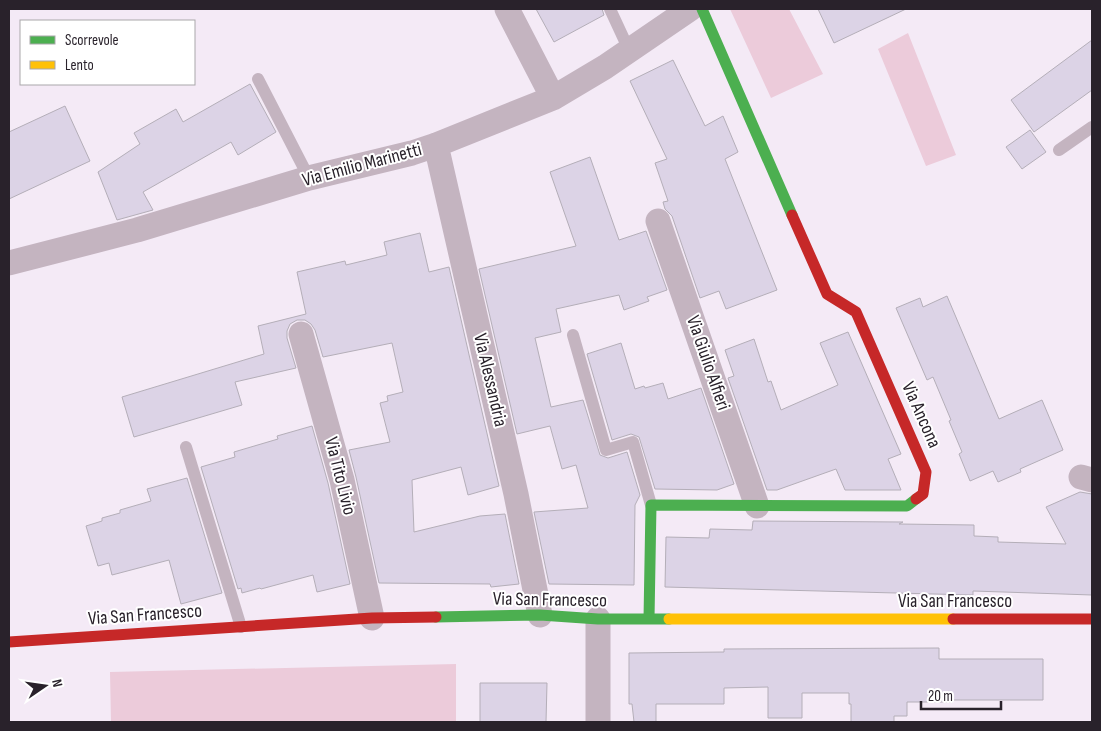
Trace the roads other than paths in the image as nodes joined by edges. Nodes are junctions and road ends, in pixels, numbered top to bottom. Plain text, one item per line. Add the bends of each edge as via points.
1 (506, 9) edge
2 (610, 9) edge
3 (690, 9) edge
4 (702, 9) edge
5 (629, 50) junction
6 (258, 79) dead end
7 (553, 98) junction
8 (1092, 127) edge
9 (436, 145) junction
10 (1059, 150) dead end
11 (309, 178) junction
12 (658, 221) dead end
13 (9, 263) edge
14 (302, 334) dead end
15 (573, 335) dead end
16 (186, 447) dead end
17 (651, 505) junction
18 (757, 506) junction
19 (540, 615) junction
20 (372, 618) junction
21 (598, 619) junction
22 (649, 619) junction
23 (1092, 619) edge
24 (241, 627) junction
25 (9, 642) edge
26 (598, 722) edge

1 - 7 street
2 - 5 lane
3 - 5 street, Via Emilio Marinetti
4 - 18 main road, Via Ancona via 827,294 856,312 926,472 923,494 907,506
5 - 7 street, Via Emilio Marinetti
6 - 11 lane
7 - 9 street, Via Emilio Marinetti
8 - 10 lane
9 - 11 street, Via Emilio Marinetti
9 - 19 street, Via Alessandria via 516,494
11 - 13 street, Via Emilio Marinetti via 137,230
12 - 18 street, Via Giulio Alfieri
14 - 20 street, Via Tito Livio via 342,480
15 - 17 lane via 606,450 632,442
16 - 24 lane
17 - 18 main road, Via Ancona
17 - 22 main road
19 - 20 main road, Via San Francesco
19 - 21 main road, Via San Francesco
20 - 24 main road, Via San Francesco
21 - 22 main road, Via San Francesco
21 - 26 street
22 - 23 main road, Via San Francesco
24 - 25 main road, Via San Francesco

